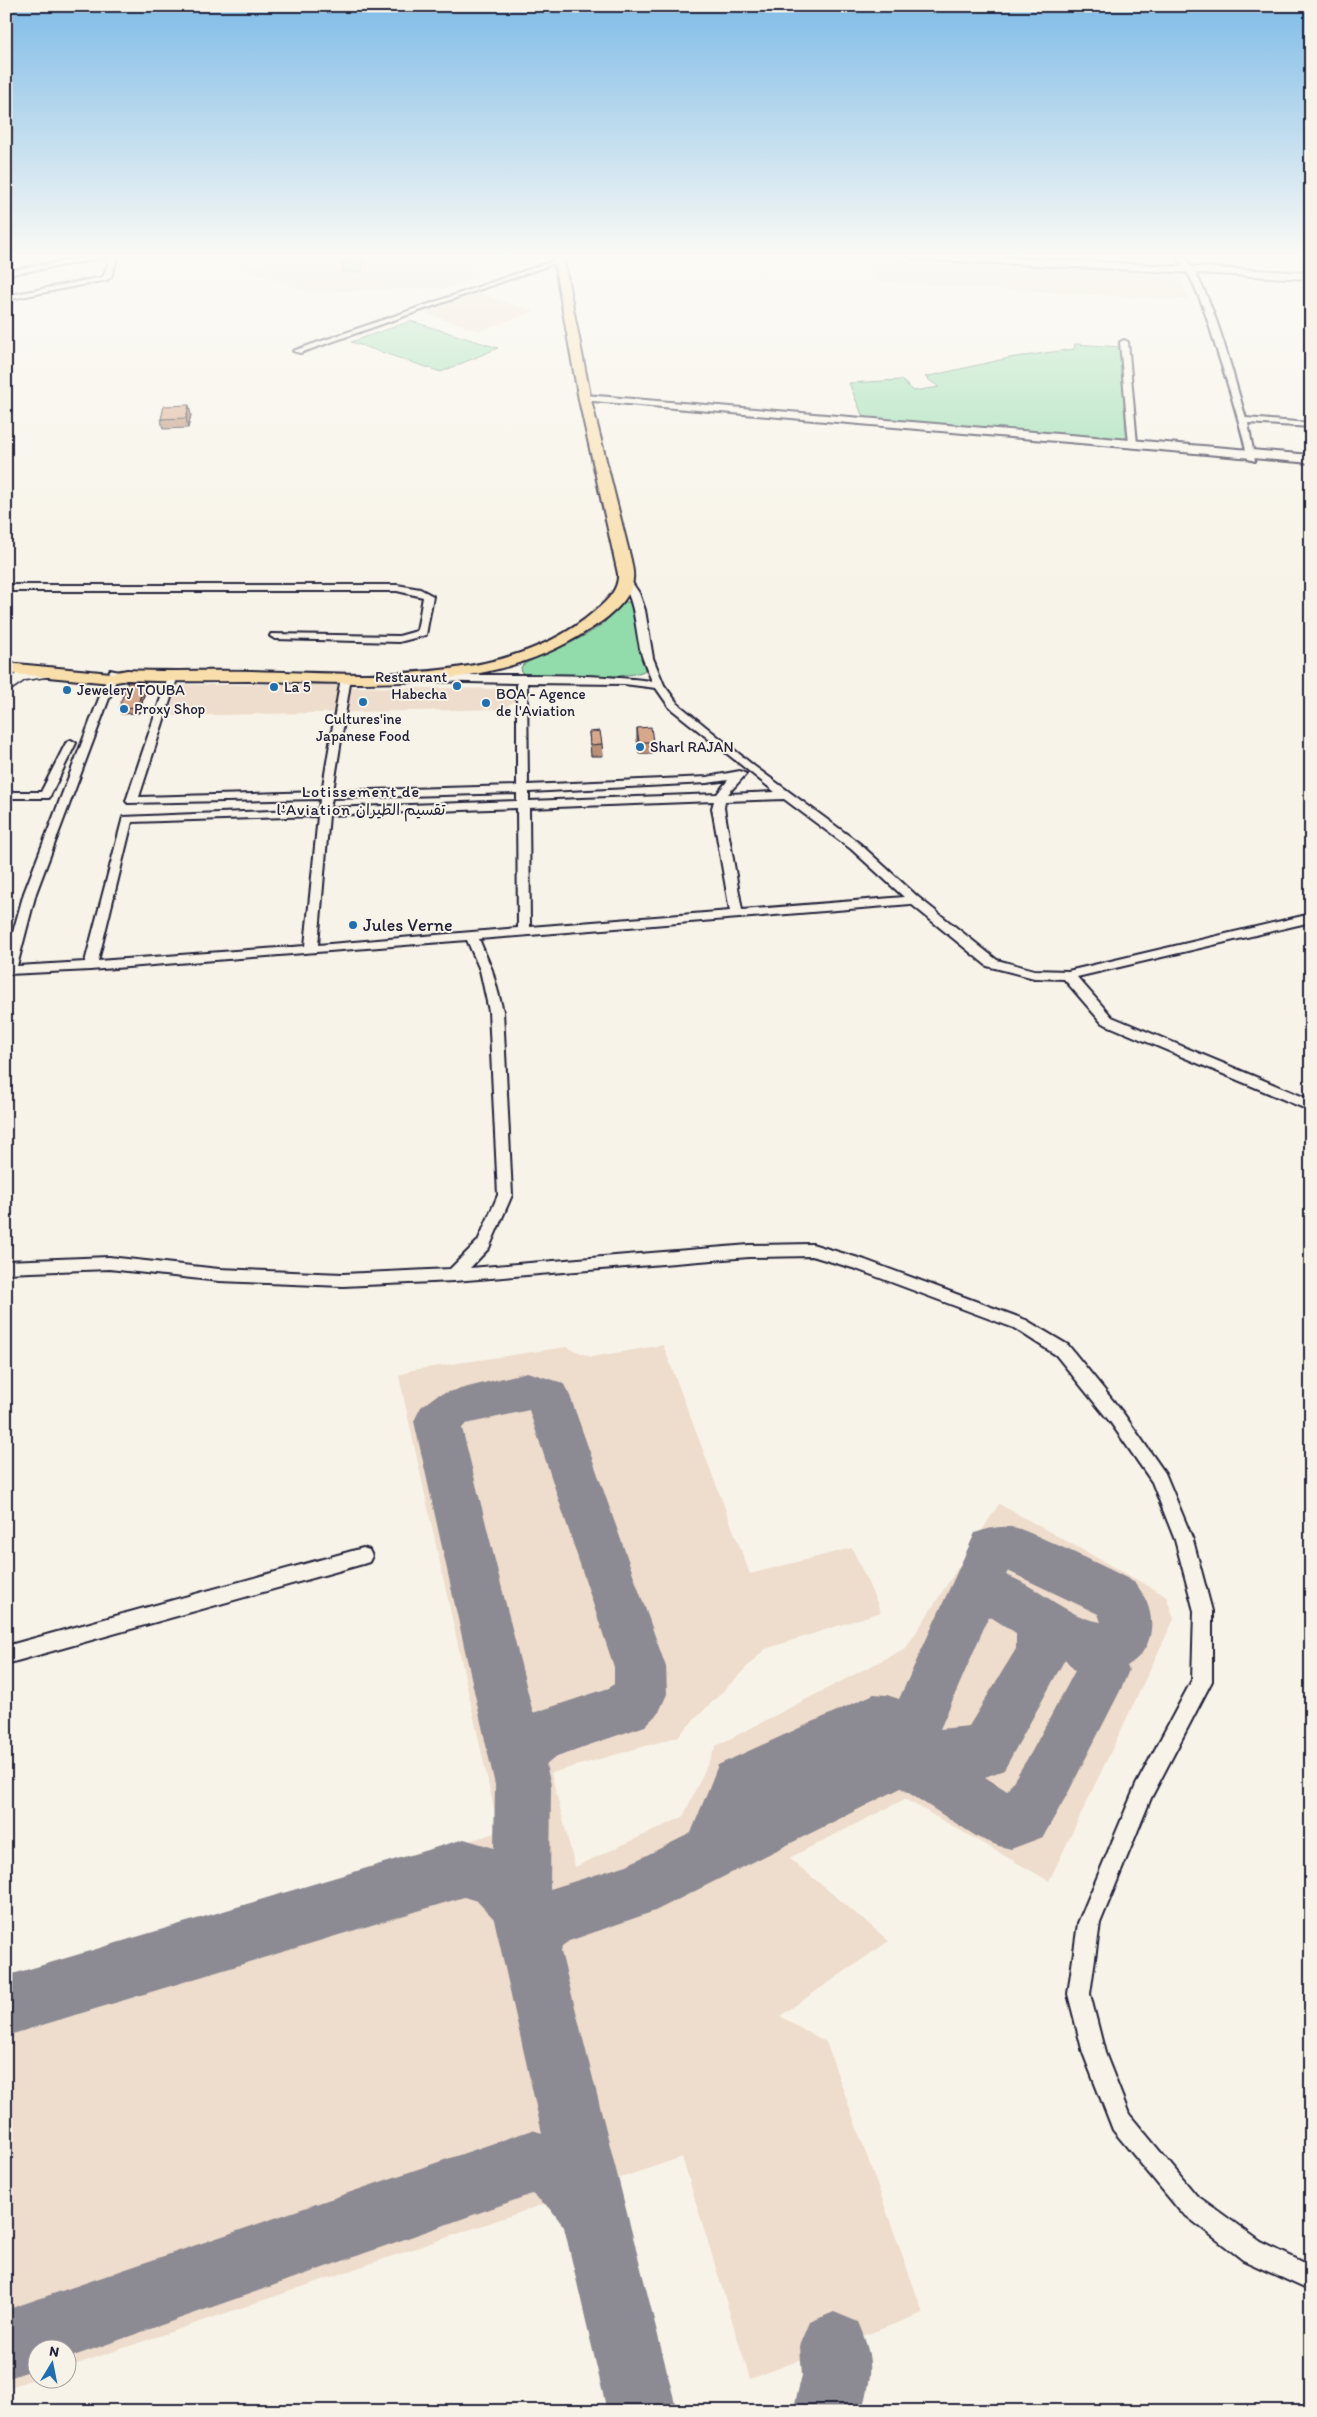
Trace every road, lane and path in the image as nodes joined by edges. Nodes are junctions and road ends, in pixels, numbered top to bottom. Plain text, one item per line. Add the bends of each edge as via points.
1 (579, 369) edge
2 (1126, 369) edge
3 (1227, 369) edge
4 (585, 401) junction
5 (1243, 420) junction
6 (871, 425) junction
7 (1311, 426) edge
8 (1133, 444) junction
9 (1252, 456) junction
10 (1311, 459) edge
11 (1311, 464) edge
12 (626, 580) junction
13 (6, 588) edge
14 (275, 636) dead end
15 (6, 662) edge
16 (6, 668) edge
17 (48, 673) junction
18 (118, 675) junction
19 (172, 676) junction
20 (411, 677) junction
21 (346, 678) junction
22 (522, 679) junction
23 (659, 685) junction
24 (6, 689) edge
25 (71, 743) dead end
26 (750, 768) junction
27 (739, 774) junction
28 (522, 789) junction
29 (327, 794) junction
30 (6, 795) edge
31 (788, 795) junction
32 (720, 798) junction
33 (132, 801) junction
34 (523, 805) junction
35 (324, 812) junction
36 (127, 820) junction
37 (914, 900) junction
38 (736, 914) junction
39 (1311, 918) edge
40 (524, 932) junction
41 (471, 935) junction
42 (310, 949) junction
43 (90, 966) junction
44 (1068, 975) junction
45 (1311, 1106) edge
46 (6, 1267) edge
47 (454, 1275) junction
48 (362, 1556) dead end
49 (6, 1655) edge
50 (1311, 2279) edge

1 - 4 main road
2 - 8 street
3 - 5 street
4 - 6 main road
4 - 12 main road via 624,560
5 - 7 street
5 - 9 street
6 - 8 main road
6 - 9 main road
8 - 9 main road
9 - 10 main road
9 - 11 main road
12 - 20 main road via 602,613 569,637 548,647 495,665
12 - 23 street via 640,610 648,658
13 - 14 street via 397,588 428,596 422,633 399,639
15 - 18 main road
16 - 17 main road
17 - 18 main road
17 - 24 street via 21,677
18 - 19 main road
18 - 43 street via 33,884 8,970
19 - 21 main road
19 - 33 street
20 - 21 main road
20 - 22 street
21 - 29 street
22 - 23 street
22 - 28 street
23 - 26 street via 674,706
25 - 30 street via 45,796
26 - 27 street
26 - 31 street
27 - 28 street via 707,780
27 - 32 street
28 - 29 street
28 - 34 street
29 - 33 street
29 - 35 street
31 - 32 street
31 - 37 street via 855,846
32 - 34 street
32 - 38 street via 718,808
33 - 36 street
34 - 35 street
34 - 40 street
35 - 36 street
35 - 42 street
36 - 43 street
37 - 38 street
37 - 44 street via 992,963 1034,974
38 - 40 street
39 - 44 street
40 - 41 street
41 - 42 street
41 - 47 street via 486,970 496,1011 506,1195 484,1244
42 - 43 street
44 - 45 street via 1107,1020
46 - 47 street via 109,1263 219,1275 343,1280
47 - 50 street via 749,1251 812,1250 860,1264 1020,1324 1062,1350 1117,1418 1159,1478 1184,1540 1203,1611 1202,1681 1142,1792 1089,1923 1079,1994 1094,2053 1121,2122 1188,2203 1252,2251
48 - 49 street

